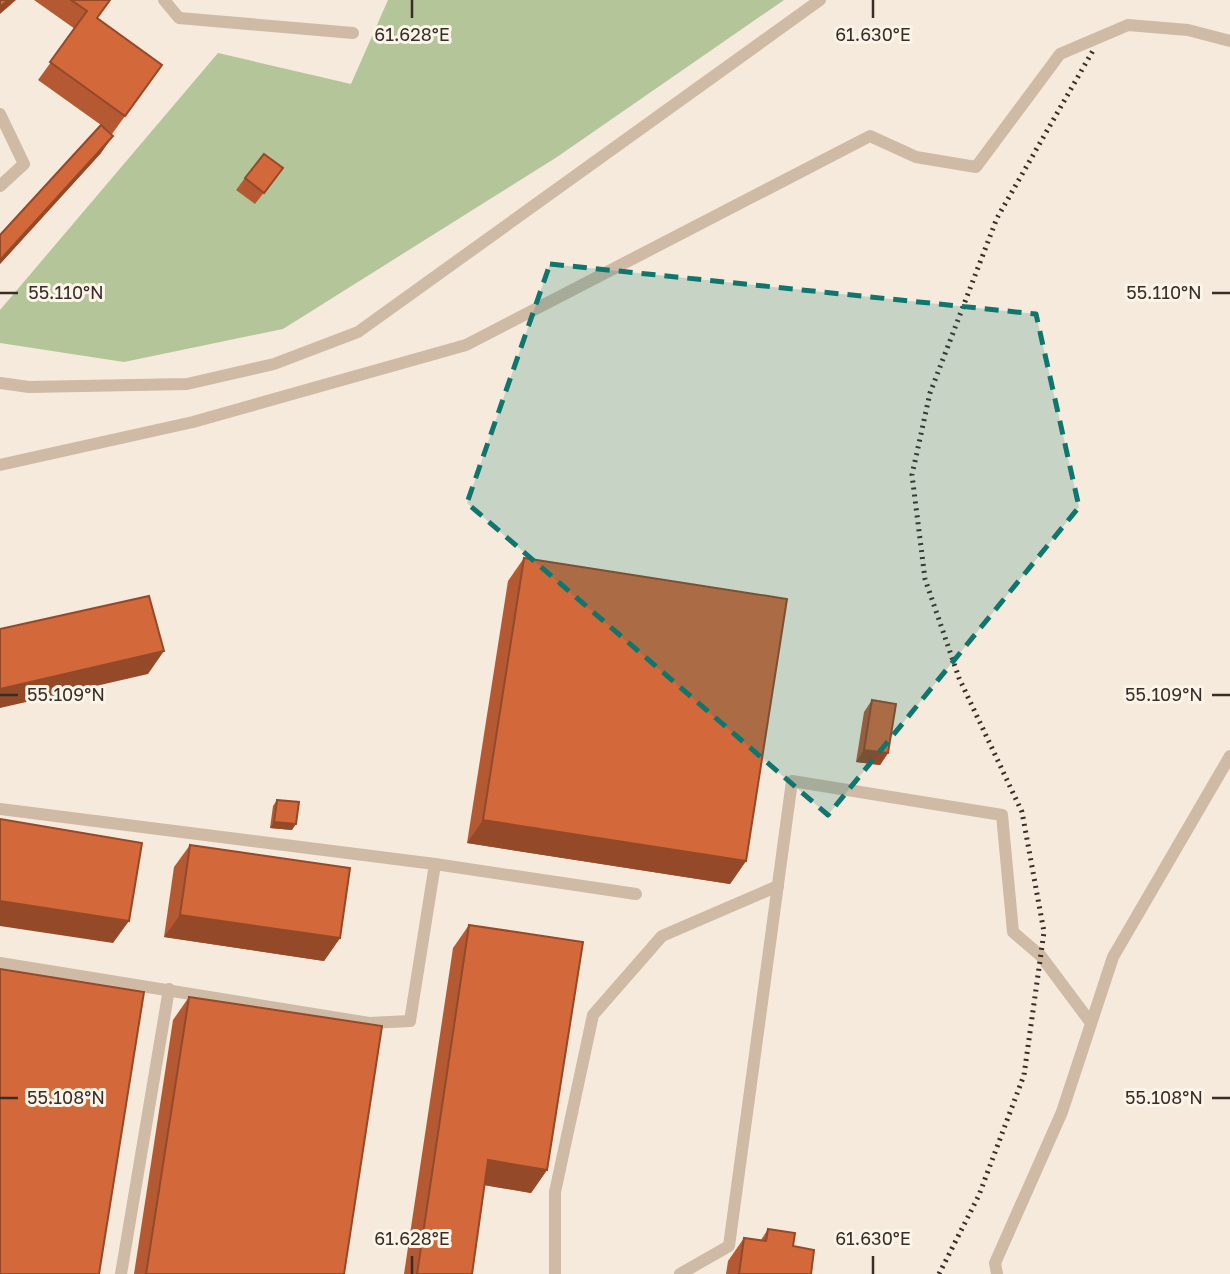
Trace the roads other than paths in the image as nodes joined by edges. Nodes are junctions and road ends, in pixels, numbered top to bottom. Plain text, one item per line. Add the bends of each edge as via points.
1 (164, 0) edge
2 (820, 0) edge
3 (353, 33) dead end
4 (1230, 41) edge
5 (0, 114) edge
6 (0, 186) edge
7 (0, 383) edge
8 (0, 465) edge
9 (1230, 756) edge
10 (0, 809) edge
11 (435, 864) junction
12 (778, 886) junction
13 (636, 894) dead end
14 (0, 963) edge
15 (169, 989) junction
16 (1091, 1023) junction
17 (121, 1274) edge
18 (555, 1274) edge
19 (680, 1274) edge
20 (998, 1274) edge

1 - 3 lane via 179,18
2 - 7 lane via 358,332 274,364 187,384 29,387
4 - 8 lane via 1188,30 1128,25 1060,54 976,167 916,157 870,136 466,345 193,422
5 - 6 lane via 24,164
9 - 16 lane via 1113,957
10 - 11 lane
11 - 13 lane
11 - 15 lane via 410,1021 369,1023
12 - 16 lane via 792,780 1002,815 1013,932 1041,956
12 - 18 lane via 662,936 593,1015 555,1192
12 - 19 lane via 729,1246
14 - 15 lane
15 - 17 lane
16 - 20 lane via 1062,1112 995,1263

